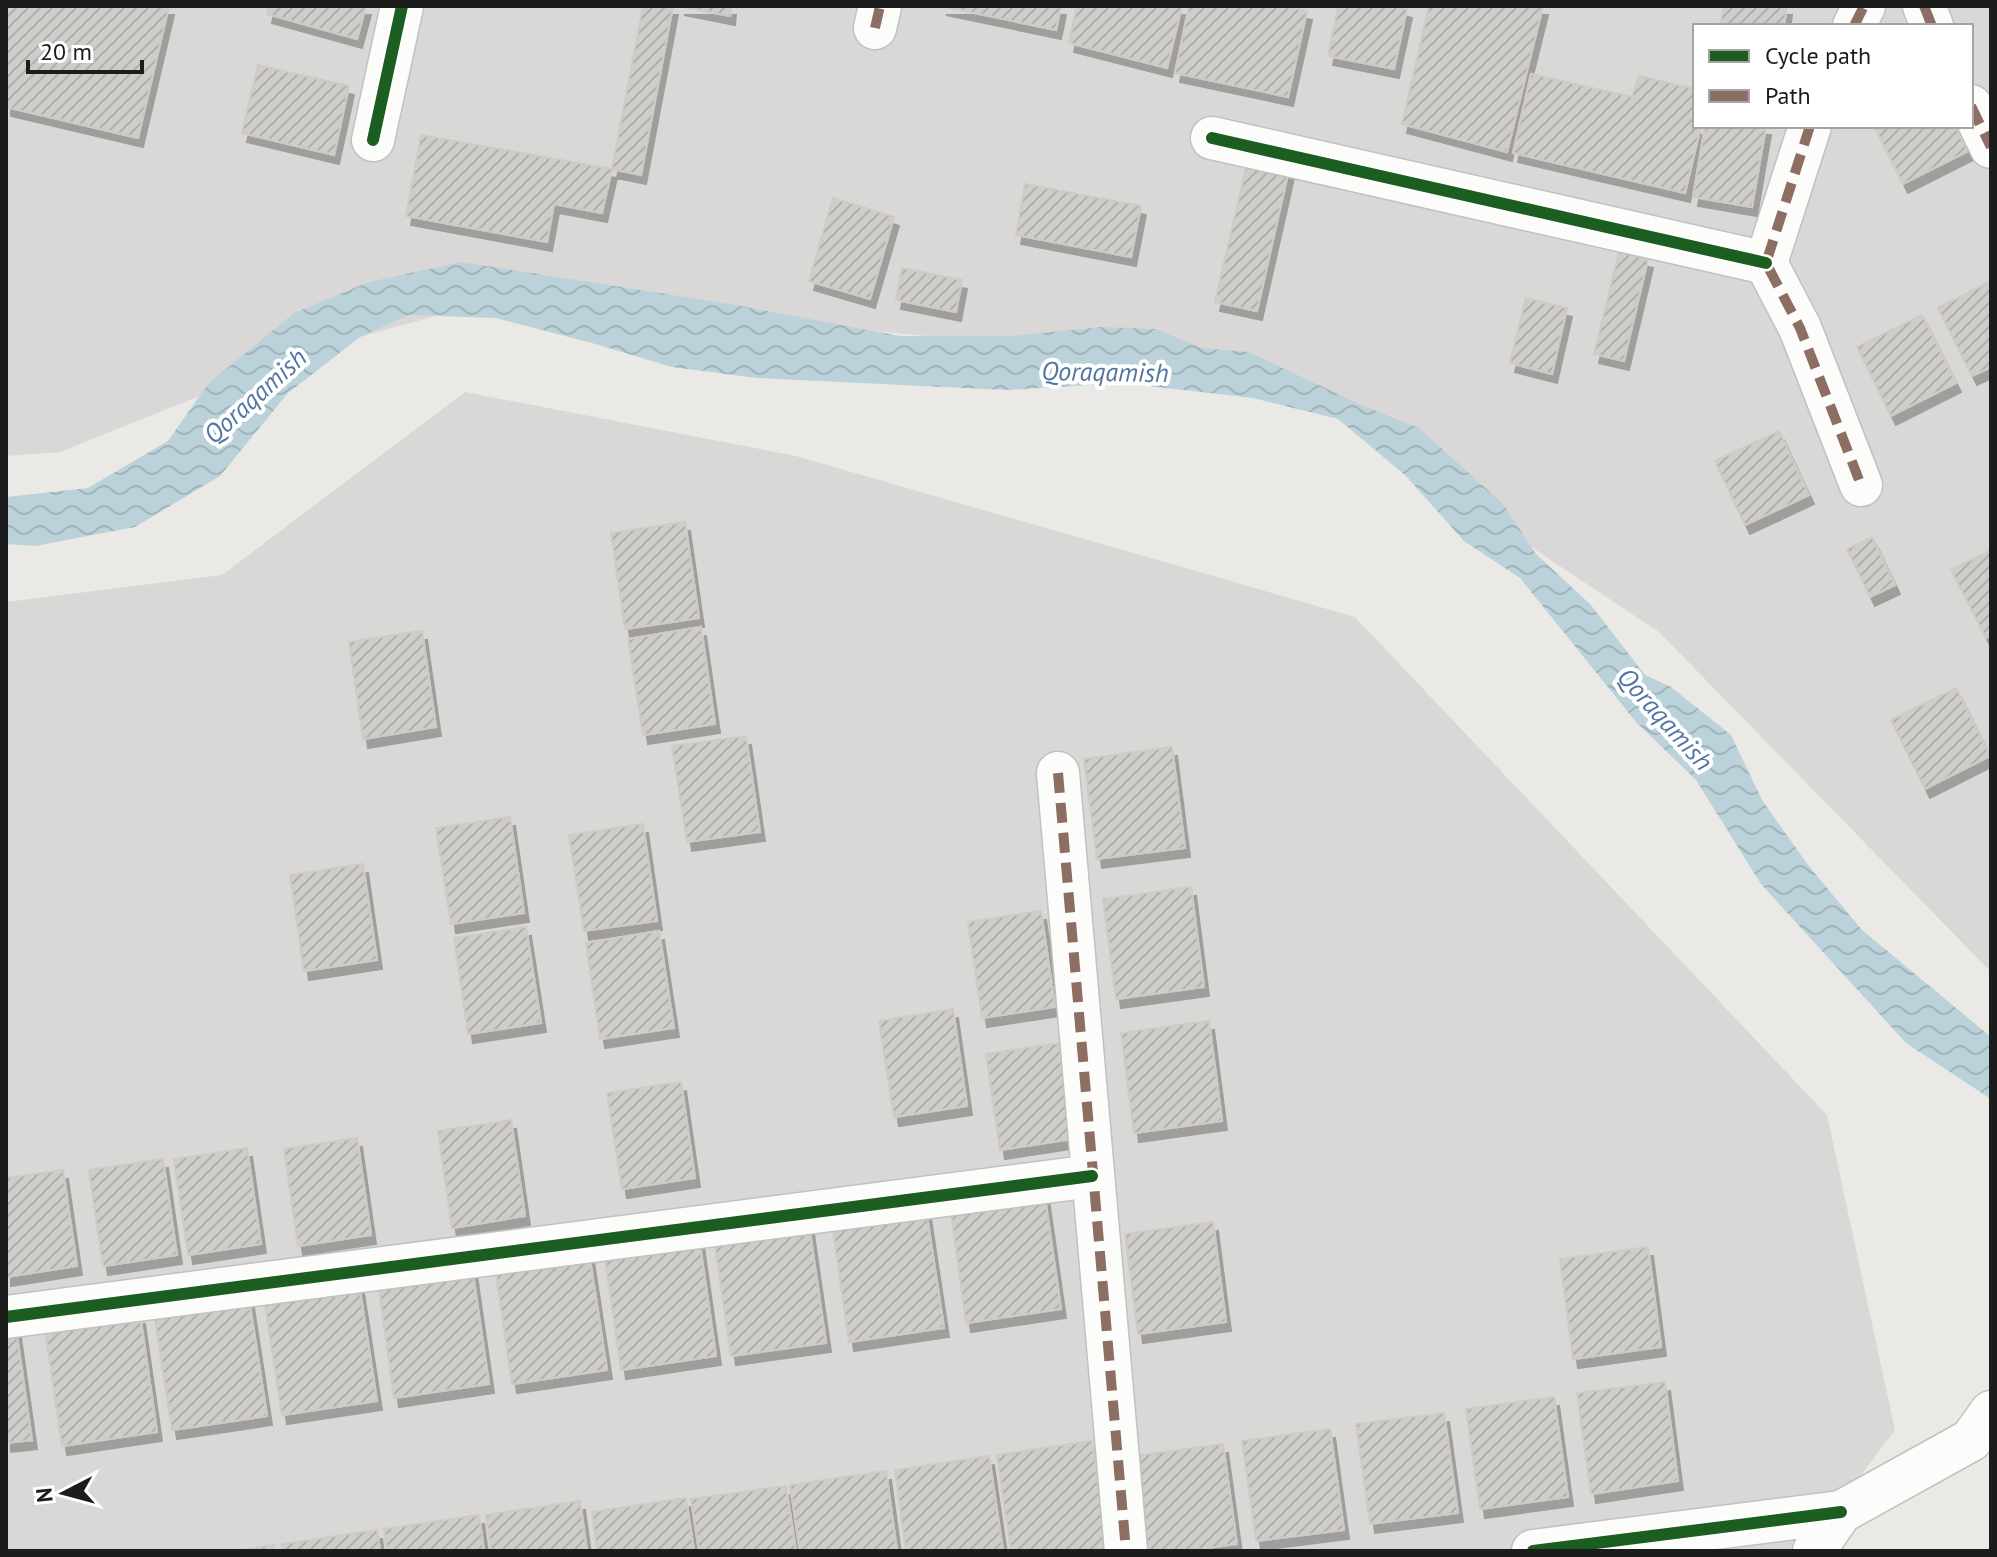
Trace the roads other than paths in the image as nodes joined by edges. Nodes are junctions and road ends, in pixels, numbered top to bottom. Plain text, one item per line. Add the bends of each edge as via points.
1 (402, 6) edge
2 (1864, 6) edge
3 (1855, 24) edge
4 (1973, 110) edge
5 (1809, 128) edge
6 (1212, 138) dead end
7 (373, 140) dead end
8 (1991, 147) edge
9 (1766, 263) junction
10 (1861, 485) dead end
11 (1058, 773) dead end
12 (1092, 1176) junction
13 (6, 1317) edge
14 (1991, 1412) edge
15 (1841, 1512) junction
16 (1126, 1551) edge
17 (1533, 1551) edge
18 (1814, 1551) edge

1 - 7 street
2 - 3 street
4 - 8 street
5 - 9 street
6 - 9 street
9 - 10 street via 1800,328
11 - 12 street
12 - 13 street
12 - 16 street
14 - 15 street via 1971,1440
15 - 17 street
15 - 18 street

